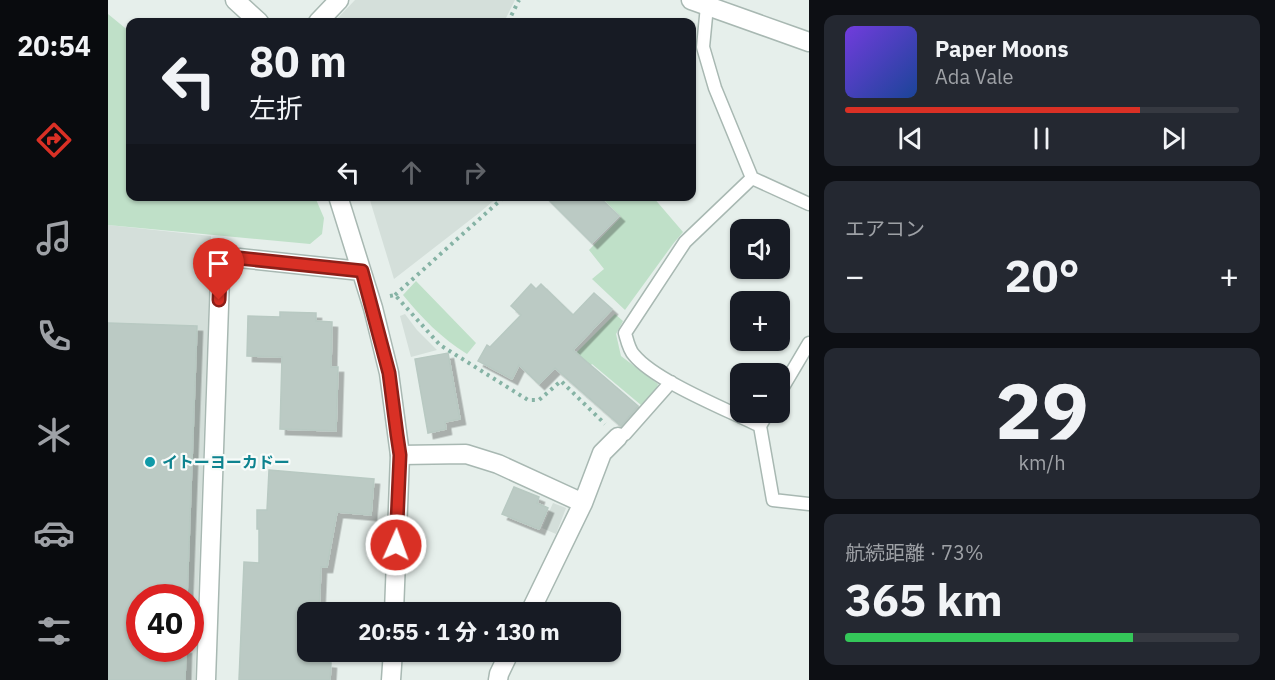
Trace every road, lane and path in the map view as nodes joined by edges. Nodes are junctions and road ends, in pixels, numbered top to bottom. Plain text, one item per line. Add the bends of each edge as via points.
1 (235, 0) edge
2 (339, 0) edge
3 (519, 0) edge
4 (699, 3) edge
5 (255, 18) edge
6 (322, 18) edge
7 (509, 18) edge
8 (808, 42) edge
9 (752, 178) junction
10 (340, 201) edge
11 (500, 201) edge
12 (808, 204) edge
13 (362, 271) junction
14 (395, 295) junction
15 (371, 300) junction
16 (808, 343) edge
17 (790, 374) edge
18 (671, 382) junction
19 (762, 423) edge
20 (760, 426) junction
21 (618, 437) junction
22 (400, 455) junction
23 (583, 503) junction
24 (808, 504) edge
25 (394, 602) edge
26 (535, 602) edge
27 (393, 662) edge
28 (505, 662) edge
29 (206, 680) edge
30 (392, 680) edge
31 (498, 680) edge

1 - 5 street
2 - 6 street
3 - 7 path
4 - 8 street
4 - 9 lane via 703,47 715,88
9 - 12 lane
9 - 18 lane via 686,242 625,333 632,354
10 - 13 street
11 - 14 path
13 - 15 street
13 - 29 street via 239,258 220,277
14 - 15 path
14 - 21 path via 450,351 528,400 539,400 561,381
15 - 22 street via 389,373
16 - 17 lane
18 - 20 lane
18 - 21 lane
19 - 20 lane
20 - 24 lane via 773,500
21 - 23 street via 602,453
22 - 23 street via 466,454 498,464
22 - 25 street
23 - 26 street
27 - 30 street
28 - 31 street

